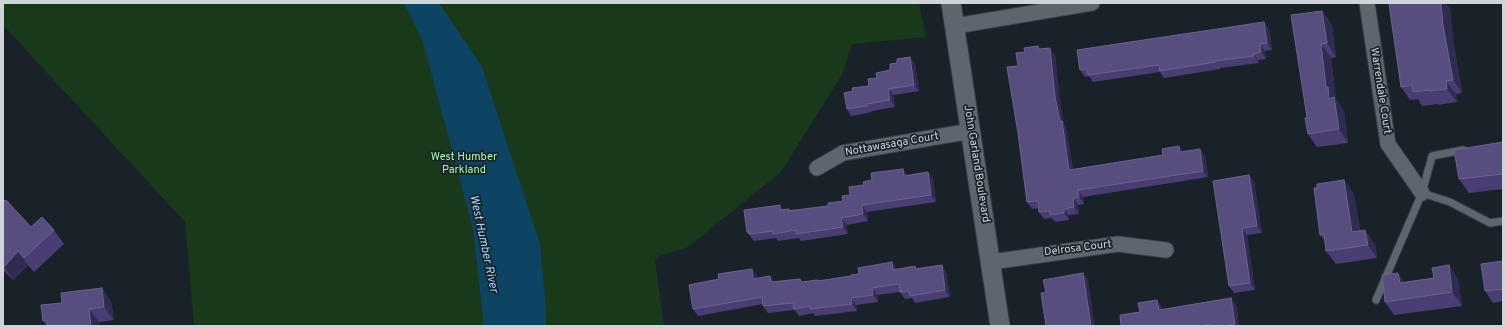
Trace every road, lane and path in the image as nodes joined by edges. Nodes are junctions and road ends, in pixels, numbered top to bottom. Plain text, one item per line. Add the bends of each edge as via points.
1 (951, 3) edge
2 (1092, 3) edge
3 (1367, 3) edge
4 (955, 26) junction
5 (971, 131) junction
6 (1471, 148) edge
7 (817, 168) dead end
8 (1422, 193) junction
9 (1503, 221) edge
10 (1166, 250) dead end
11 (991, 262) junction
12 (1376, 300) dead end
13 (1000, 326) edge

1 - 4 street, John Garland Boulevard
2 - 4 street
3 - 8 street, Warrendale Court via 1388,144
4 - 5 street, John Garland Boulevard
5 - 7 street, Nottawasaga Court via 843,153
5 - 11 street, John Garland Boulevard
6 - 8 lane via 1432,156
8 - 9 lane via 1450,202 1490,223
8 - 12 lane
10 - 11 street, Delrosa Court via 1118,244
11 - 13 street, John Garland Boulevard

